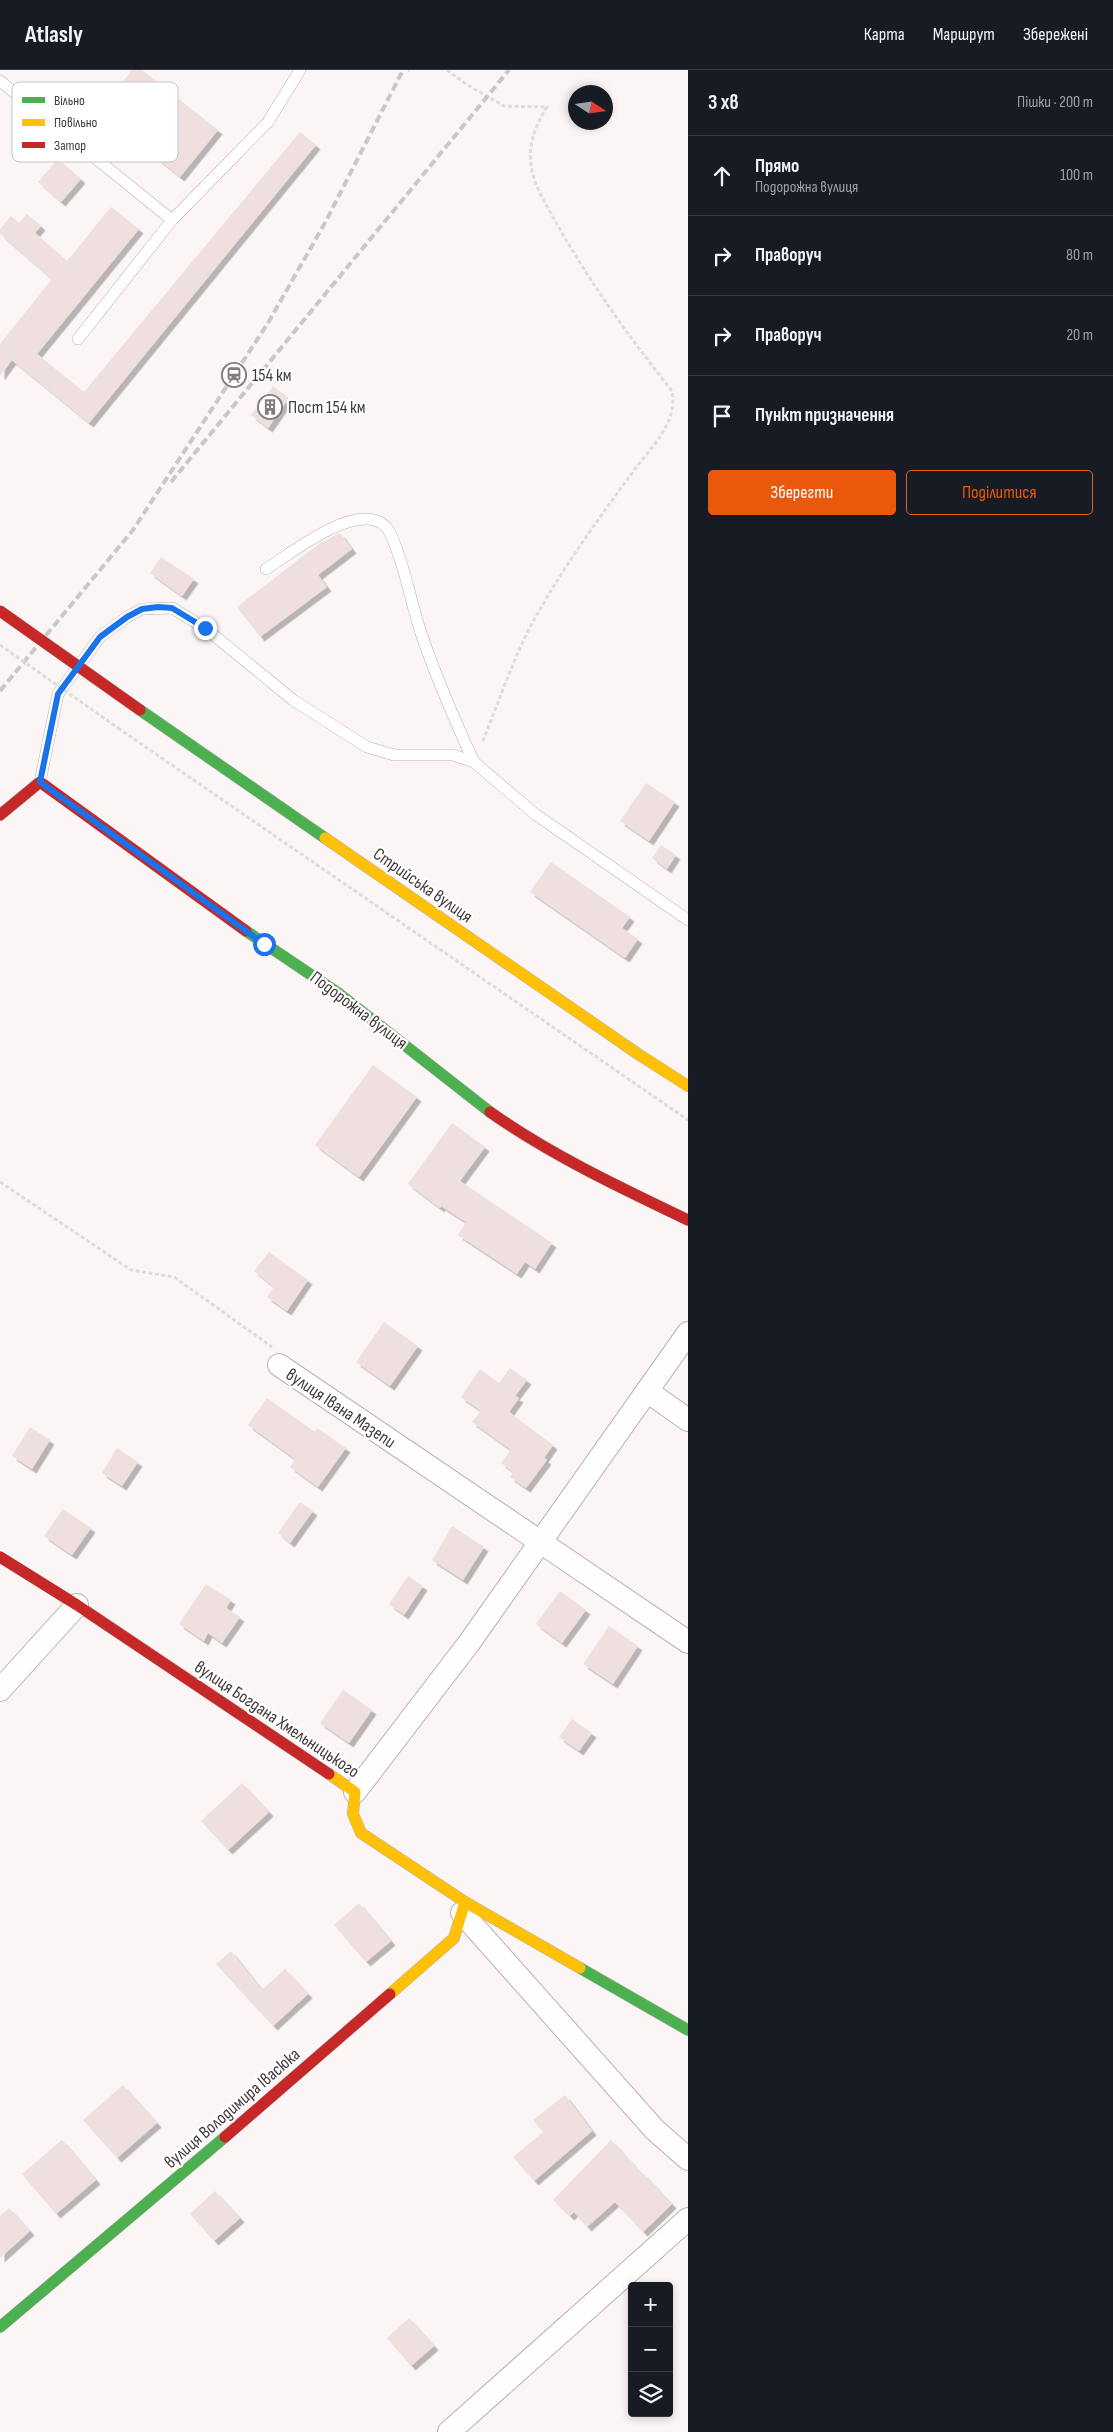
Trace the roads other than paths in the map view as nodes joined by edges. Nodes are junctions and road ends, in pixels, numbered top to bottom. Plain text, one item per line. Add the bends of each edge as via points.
1 (300, 70) edge
2 (0, 80) edge
3 (12, 90) edge
4 (101, 162) edge
5 (172, 220) junction
6 (78, 339) dead end
7 (266, 569) dead end
8 (0, 612) edge
9 (474, 762) junction
10 (40, 782) junction
11 (0, 815) edge
12 (688, 920) edge
13 (688, 1086) edge
14 (688, 1220) edge
15 (688, 1333) edge
16 (279, 1365) road end
17 (647, 1391) junction
18 (688, 1420) edge
19 (539, 1543) junction
20 (0, 1557) edge
21 (77, 1605) junction
22 (688, 1642) edge
23 (0, 1690) edge
24 (355, 1792) junction
25 (464, 1908) junction
26 (688, 2030) edge
27 (688, 2159) edge
28 (688, 2219) edge
29 (0, 2327) edge
30 (449, 2432) edge

1 - 5 lane via 268,122
2 - 3 lane
4 - 5 lane
5 - 6 lane
7 - 9 lane via 338,525 352,520 377,520 387,528 399,553 424,642
8 - 13 main road, Стрийська вулиця, bridge
9 - 10 lane via 439,753 410,756 381,753 367,747 293,700 186,614 158,607 142,609 100,637 58,694
9 - 12 lane via 535,814
10 - 11 main road
10 - 14 main road, Подорожна вулиця via 264,944 338,993 513,1128 627,1191
15 - 17 street
16 - 19 street, вулиця Івана Мазепи
17 - 18 street
17 - 19 street
19 - 22 street, вулиця Івана Мазепи
19 - 24 street via 469,1643
20 - 21 main road, вулиця Богдана Хмельницького
21 - 23 street
21 - 24 main road, вулиця Богдана Хмельницького
24 - 25 main road, вулиця Богдана Хмельницького via 353,1814 361,1833
25 - 26 main road, вулиця Богдана Хмельницького
25 - 27 street via 655,2130
25 - 29 main road, вулиця Володимира Івасюка via 454,1938 444,1948
28 - 30 street

